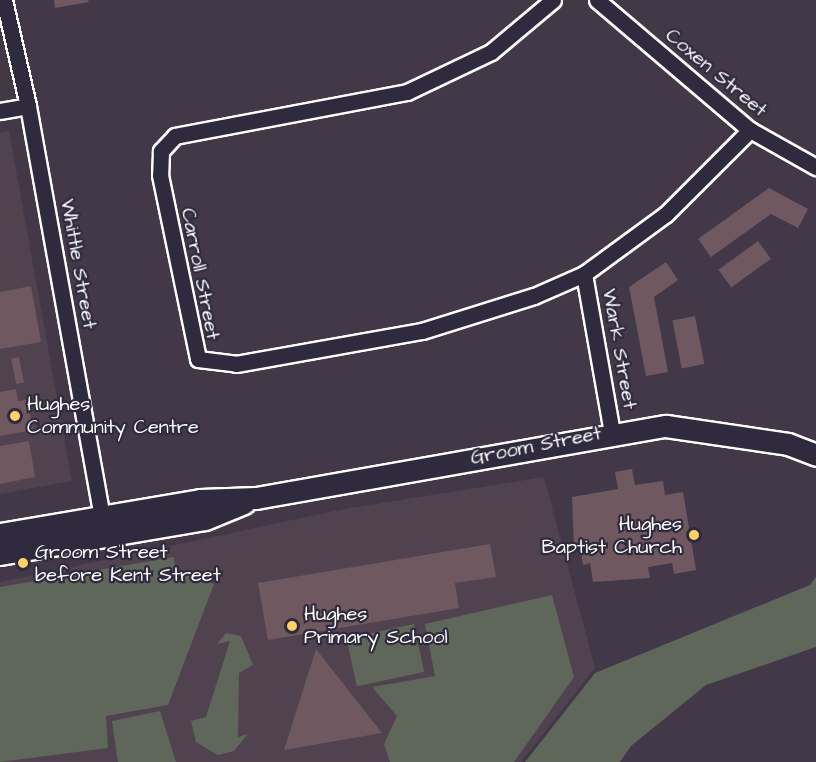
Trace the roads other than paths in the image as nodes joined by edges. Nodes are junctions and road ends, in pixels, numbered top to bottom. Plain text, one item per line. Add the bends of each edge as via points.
1 (4, 0) edge
2 (553, 0) edge
3 (597, 0) edge
4 (28, 106) junction
5 (0, 111) edge
6 (750, 130) junction
7 (816, 167) edge
8 (584, 273) junction
9 (612, 432) junction
10 (816, 455) edge
11 (103, 526) junction
12 (0, 534) edge
13 (0, 554) edge

1 - 4 street, Whittle Street
2 - 8 street, Carroll Street via 491,52 407,92 175,136 161,151 160,175 192,348 198,359 213,364 422,331 475,318
3 - 6 street, Coxen Street
4 - 5 street
4 - 11 street, Whittle Street
6 - 7 street, Coxen Street
6 - 8 street, Carroll Street via 666,214
8 - 9 street, Wark Street
9 - 10 street, Groom Street via 666,426 706,430
9 - 11 street, Groom Street via 256,498 205,519
11 - 12 street, Groom Street
11 - 13 street, Groom Street

